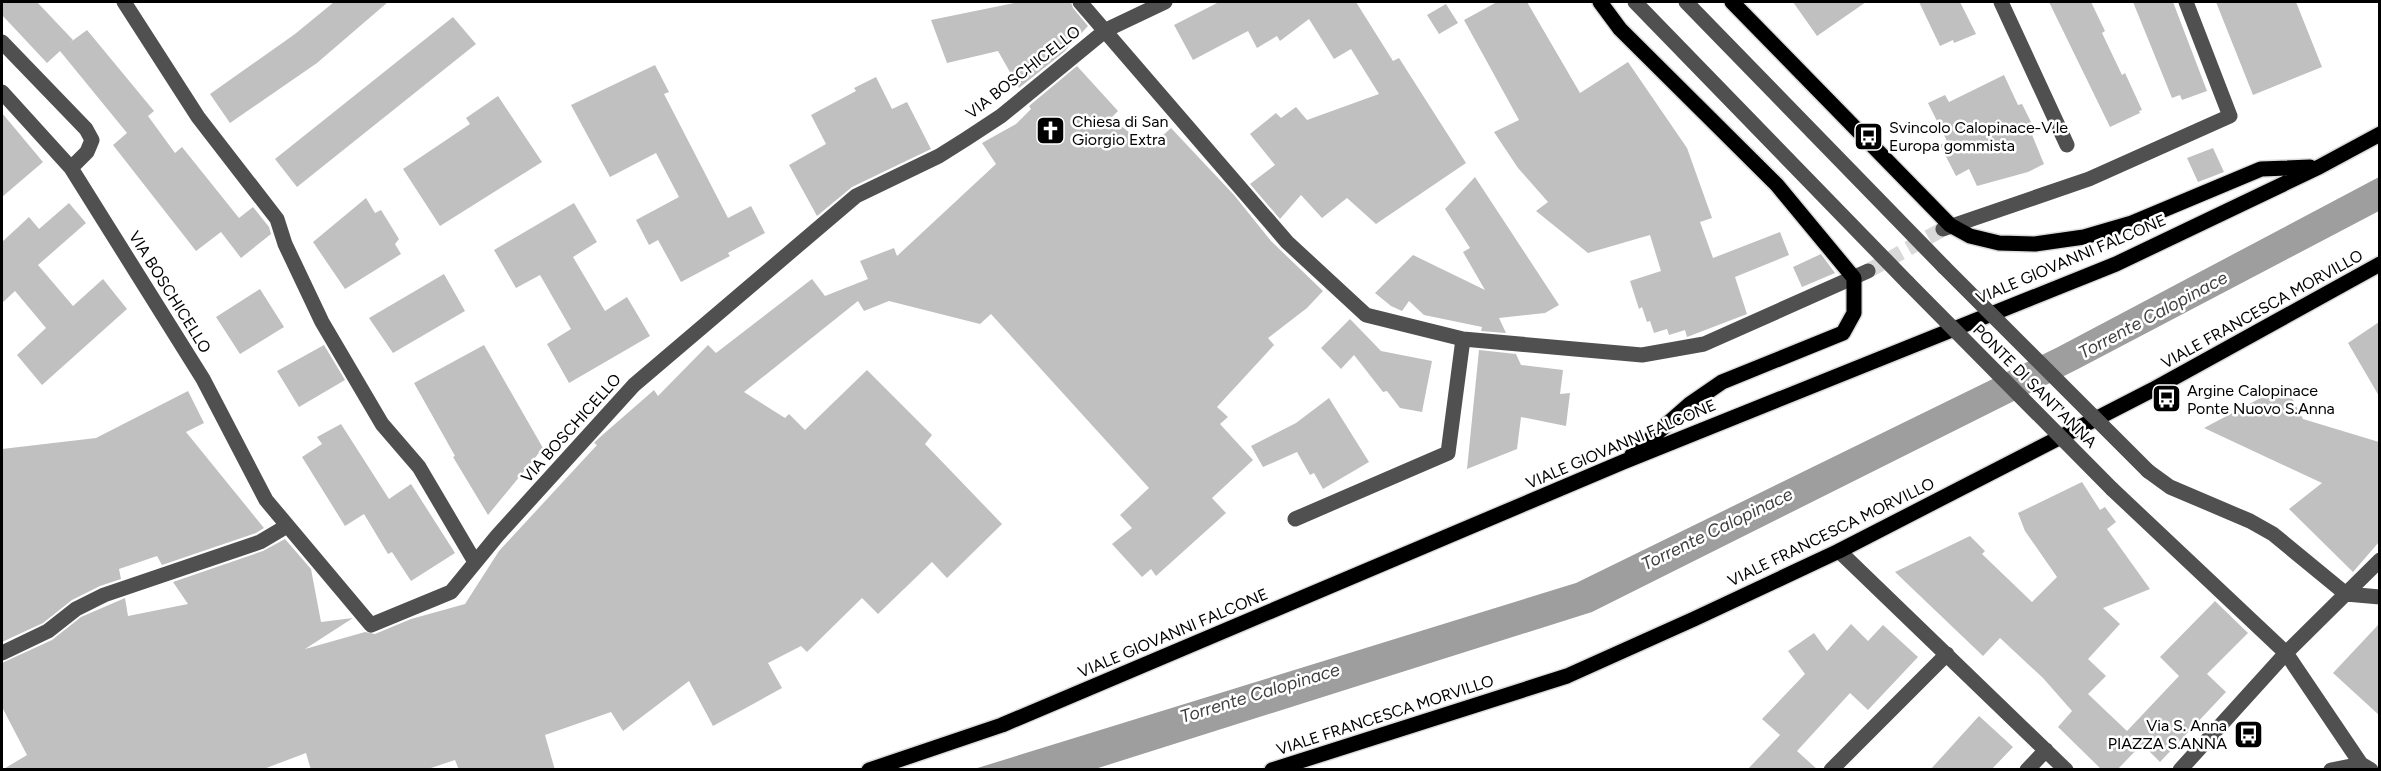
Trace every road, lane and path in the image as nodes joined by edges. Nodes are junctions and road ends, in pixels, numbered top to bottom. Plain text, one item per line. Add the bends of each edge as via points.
1 (124, 2) edge
2 (1080, 2) edge
3 (1165, 2) edge
4 (1600, 2) edge
5 (1635, 2) edge
6 (1686, 2) edge
7 (1732, 2) edge
8 (2001, 2) edge
9 (2186, 2) edge
10 (1106, 30) junction
11 (2, 42) edge
12 (2, 92) edge
13 (2379, 134) edge
14 (2067, 145) dead end
15 (2319, 166) junction
16 (71, 168) junction
17 (1946, 227) junction
18 (2379, 264) edge
19 (1868, 271) tunnel mouth
20 (1854, 278) junction
21 (1463, 339) junction
22 (1623, 462) junction
23 (1295, 519) dead end
24 (287, 526) junction
25 (1839, 551) junction
26 (2379, 560) edge
27 (475, 562) junction
28 (2346, 594) junction
29 (2379, 597) edge
30 (2, 653) edge
31 (2286, 653) junction
32 (1947, 654) junction
33 (2046, 750) junction
34 (2366, 767) edge
35 (869, 770) edge
36 (1272, 770) edge
37 (1831, 770) edge
38 (2027, 770) edge
39 (2066, 770) edge
40 (2180, 770) edge
41 (2331, 770) edge

1 - 27 street via 198,117 277,219 322,322 382,424 419,467
2 - 10 street
3 - 10 street, VIA BOSCHICELLO
4 - 20 main road via 1620,29 1777,185
5 - 31 street, PONTE DI SANT'ANNA, bridge via 2112,489
6 - 28 street, PONTE DI SANT'ANNA, bridge via 2148,471 2170,487 2273,534
7 - 17 main road
8 - 14 street
9 - 17 street via 2230,116 2090,179
10 - 21 street via 1287,242 1366,315
10 - 27 street, VIA BOSCHICELLO via 1001,116 939,156 856,196 634,385
11 - 16 street via 86,129 92,140 87,152
12 - 16 street, VIA BOSCHICELLO
13 - 15 main road, VIALE GIOVANNI FALCONE
15 - 17 main road via 2261,169 2132,223 2084,237 2035,244 1999,243
15 - 22 main road, VIALE GIOVANNI FALCONE via 2116,264
16 - 24 street, VIA BOSCHICELLO via 203,379 266,500
18 - 25 main road, VIALE FRANCESCA MORVILLO via 2152,390
19 - 20 street
20 - 21 street via 1704,344 1642,355
20 - 22 main road via 1854,314 1843,333 1722,382 1690,404
21 - 23 street via 1448,453
22 - 35 main road, VIALE GIOVANNI FALCONE via 1002,725
24 - 27 street, VIA BOSCHICELLO via 371,625 451,592
24 - 30 street via 260,542 104,595 76,609 48,631
25 - 32 street
25 - 36 main road, VIALE FRANCESCA MORVILLO via 1567,676
26 - 28 street
28 - 29 street
28 - 31 street
31 - 34 street, PONTE DI SANT'ANNA
31 - 40 street
32 - 33 street
32 - 37 street
33 - 38 street
33 - 39 street
34 - 41 street

